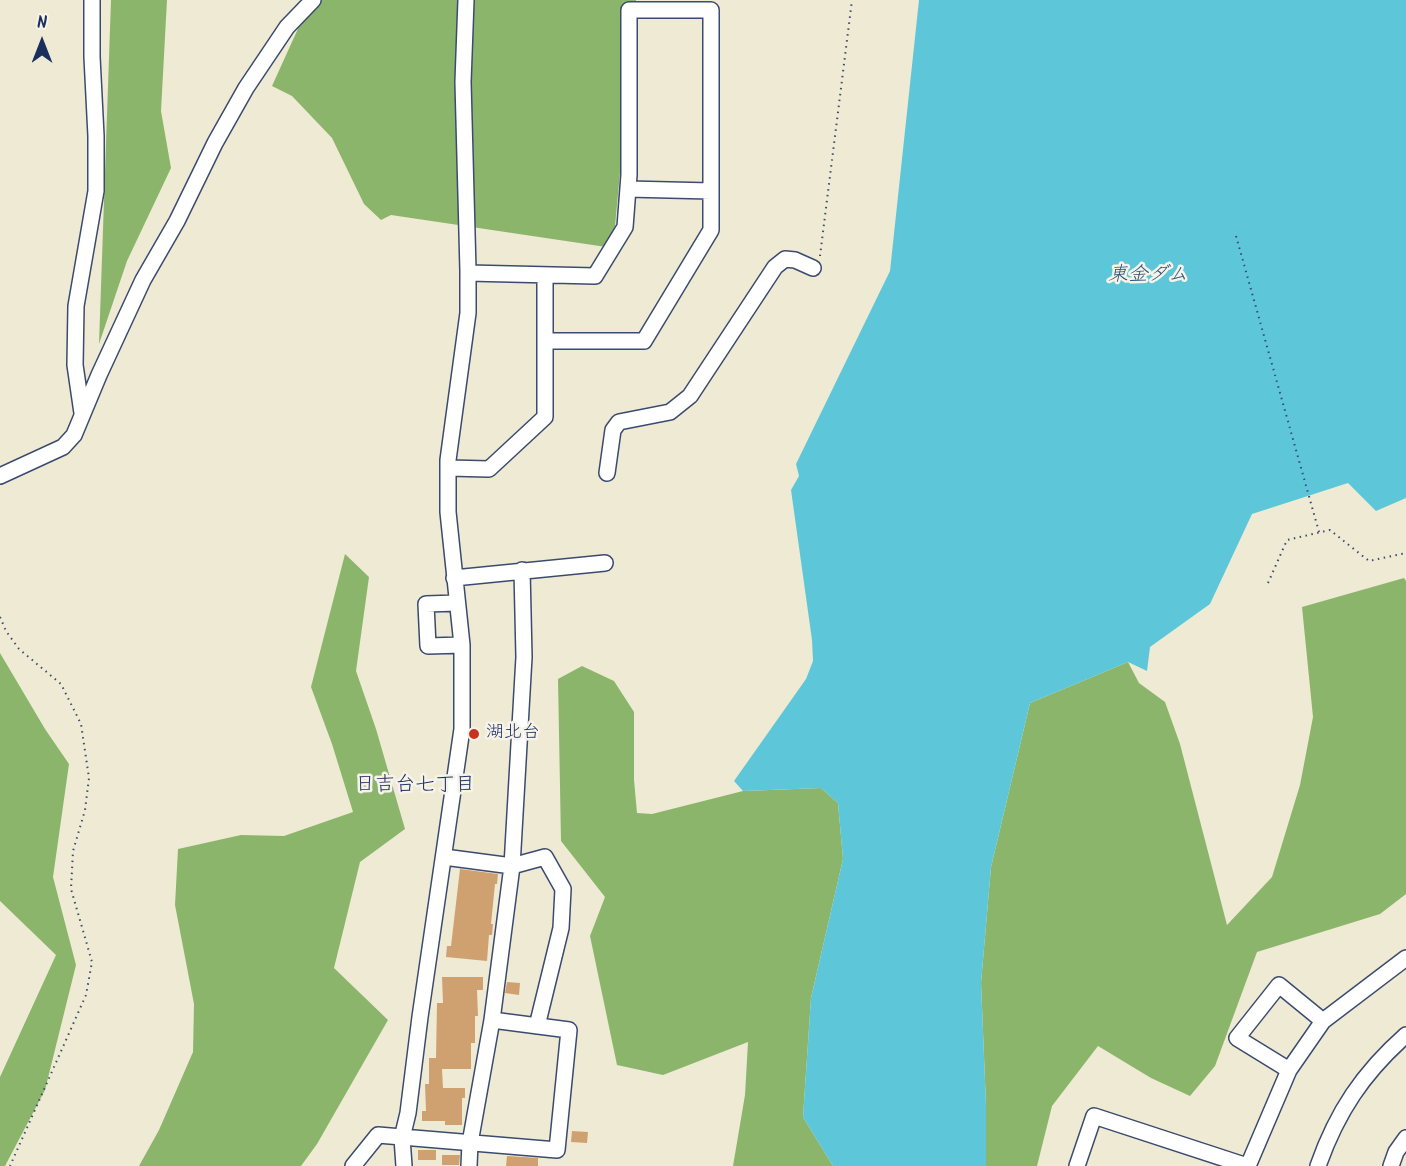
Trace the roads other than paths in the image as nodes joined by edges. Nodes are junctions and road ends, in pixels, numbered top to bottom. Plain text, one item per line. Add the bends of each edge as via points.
1 (92, 0) edge
2 (313, 0) edge
3 (466, 0) edge
4 (628, 189) junction
5 (711, 191) junction
6 (813, 268) road end
7 (468, 273) junction
8 (545, 275) junction
9 (545, 341) junction
10 (82, 413) junction
11 (448, 468) junction
12 (607, 473) dead end
13 (0, 476) edge
14 (605, 562) dead end
15 (522, 570) junction
16 (454, 578) junction
17 (457, 603) junction
18 (462, 645) junction
19 (444, 857) junction
20 (512, 866) junction
21 (1404, 963) edge
22 (492, 1020) junction
23 (1323, 1021) junction
24 (537, 1026) junction
25 (1406, 1035) edge
26 (1289, 1070) junction
27 (402, 1138) junction
28 (1406, 1138) edge
29 (470, 1143) junction
30 (353, 1166) edge
31 (404, 1166) edge
32 (469, 1166) edge
33 (1077, 1166) edge
34 (1247, 1166) edge
35 (1318, 1166) edge
36 (1391, 1166) edge

1 - 10 street via 96,191 76,306 75,365
2 - 10 street via 287,27 215,143 143,280
3 - 7 street via 463,82
4 - 5 street
4 - 5 street via 629,10 711,10
4 - 8 street via 625,227 595,276
5 - 9 street via 711,230 644,342
6 - 12 street via 785,259 690,396 670,412 619,422 613,430
7 - 8 street
7 - 11 street via 468,313
8 - 9 street
9 - 11 street via 545,417 489,469
10 - 13 street via 74,435 63,447
11 - 16 street
14 - 15 street
15 - 16 street
15 - 20 street via 524,657
16 - 17 street
17 - 18 street
17 - 18 street via 426,604 428,646
18 - 19 street via 462,729
19 - 20 street
19 - 27 street
20 - 22 street
20 - 24 street via 545,857 563,890 561,928
21 - 23 street
22 - 24 street
22 - 29 street
23 - 26 street
23 - 26 street via 1279,985 1237,1038
24 - 29 street via 569,1030 557,1150
25 - 35 street via 1368,1072 1351,1095
26 - 34 street
27 - 29 street
27 - 30 street via 378,1135
27 - 31 street
28 - 36 street
29 - 32 street
33 - 34 street via 1094,1116

